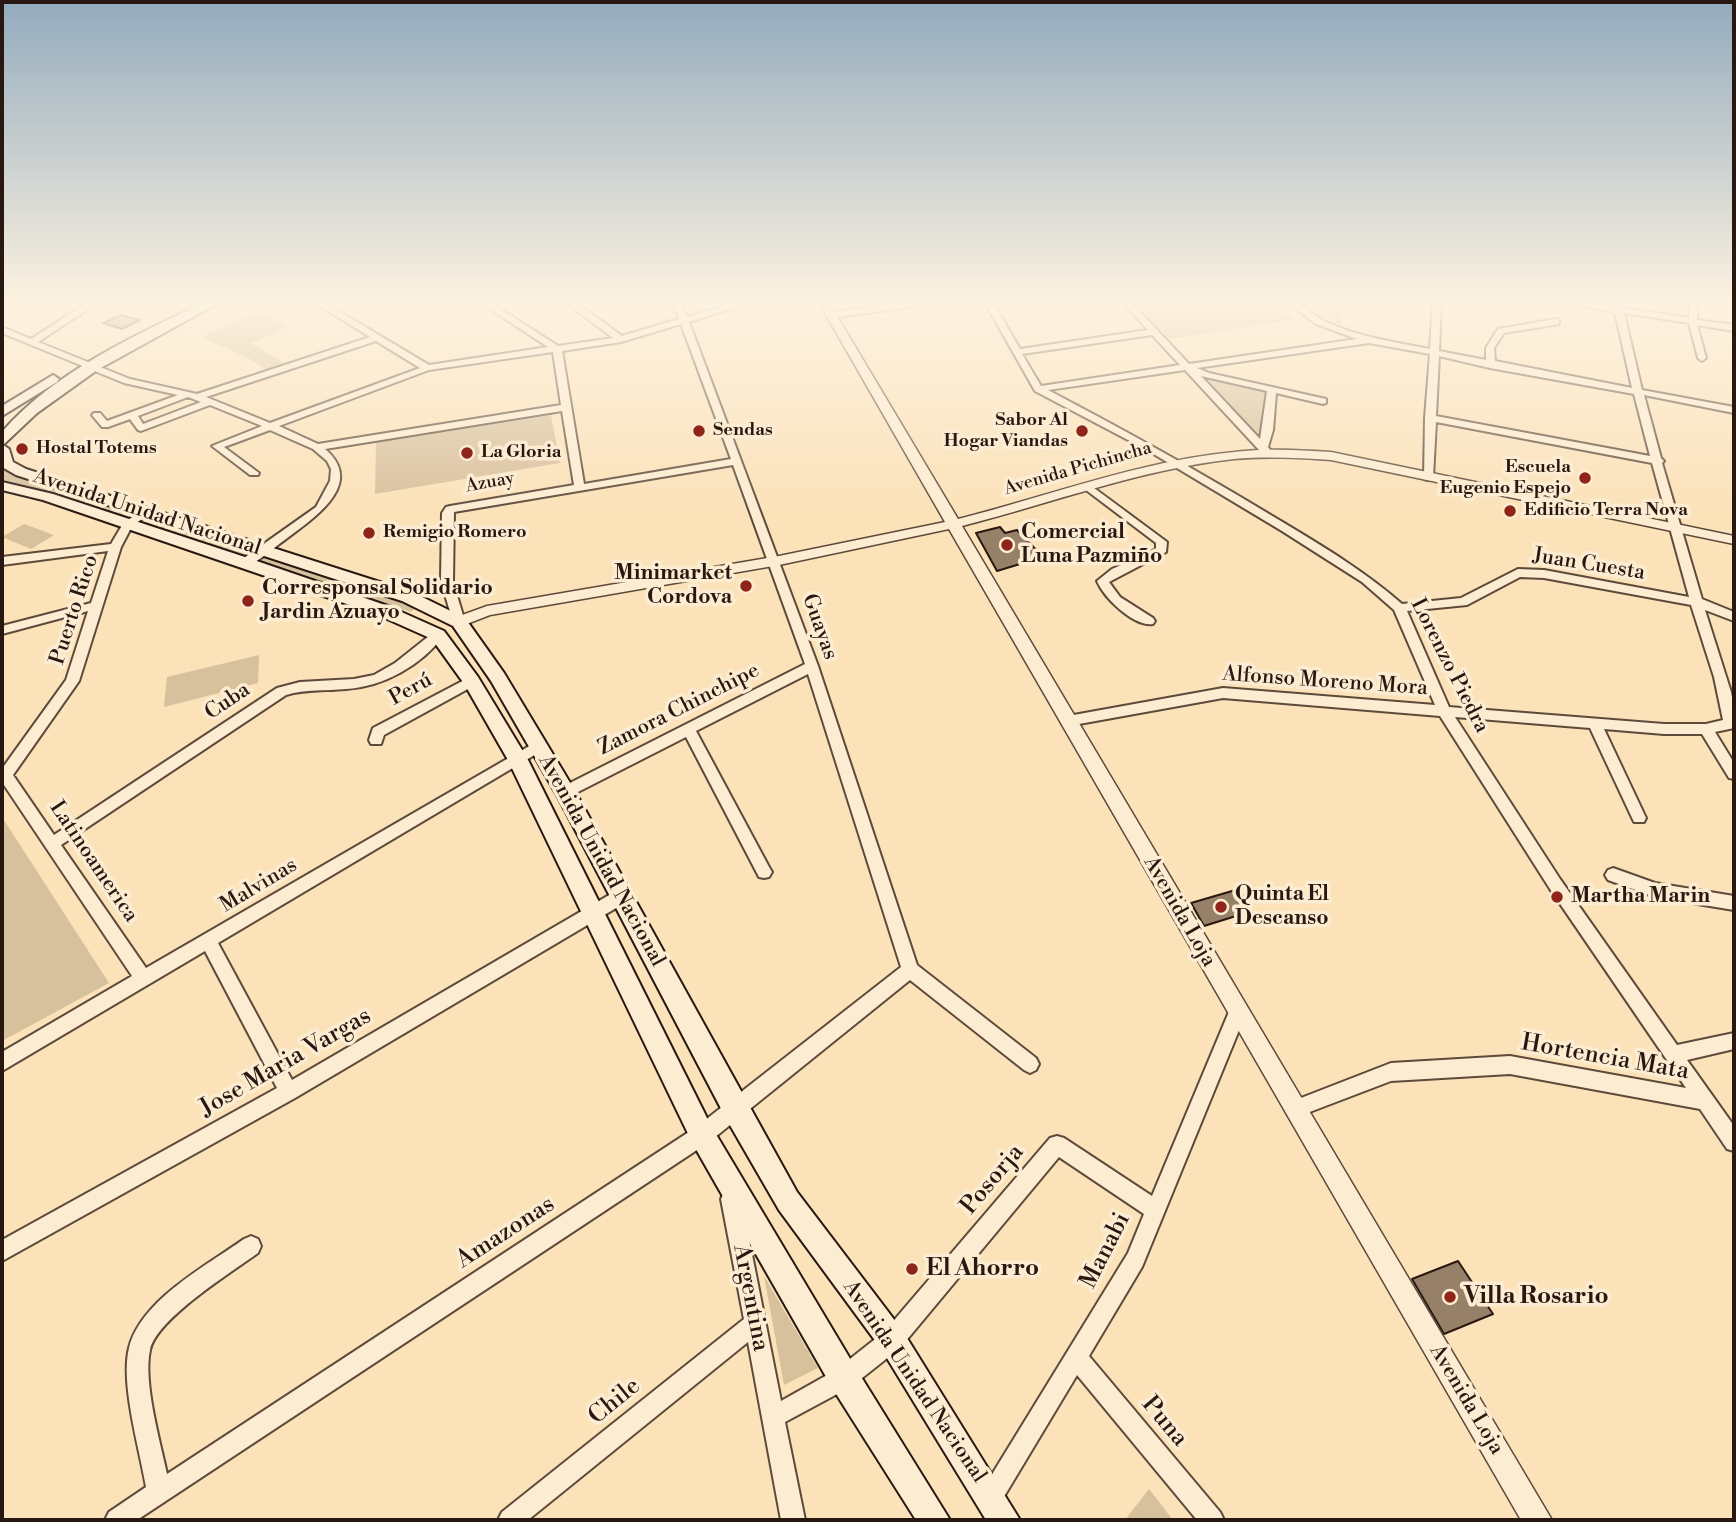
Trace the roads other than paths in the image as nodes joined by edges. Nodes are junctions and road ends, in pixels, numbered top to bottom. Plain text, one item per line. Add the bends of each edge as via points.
1 (71, 372) edge
2 (75, 372) edge
3 (107, 372) edge
4 (268, 372) edge
5 (416, 372) edge
6 (561, 372) edge
7 (703, 372) edge
8 (865, 372) edge
9 (1028, 372) edge
10 (1153, 372) edge
11 (1192, 372) edge
12 (1199, 372) edge
13 (1433, 372) edge
14 (1529, 372) edge
15 (1633, 372) edge
16 (1038, 389) junction
17 (1272, 390) junction
18 (1638, 392) junction
19 (192, 396) junction
20 (211, 401) junction
21 (1323, 401) dead end
22 (567, 407) junction
23 (1734, 410) edge
24 (2, 412) edge
25 (97, 415) dead end
26 (132, 415) junction
27 (1430, 418) junction
28 (272, 426) junction
29 (2, 441) edge
30 (317, 447) junction
31 (2, 449) edge
32 (1265, 449) junction
33 (1658, 461) junction
34 (734, 462) junction
35 (1176, 463) junction
36 (254, 473) dead end
37 (1428, 477) junction
38 (579, 485) junction
39 (2, 486) edge
40 (1090, 488) junction
41 (148, 511) junction
42 (128, 524) junction
43 (953, 525) junction
44 (1678, 528) junction
45 (1734, 540) edge
46 (116, 547) junction
47 (264, 549) junction
48 (774, 559) junction
49 (2, 561) edge
50 (245, 564) junction
51 (446, 582) junction
52 (408, 597) junction
53 (1697, 602) junction
54 (97, 605) junction
55 (1399, 608) junction
56 (1734, 617) edge
57 (1149, 621) dead end
58 (459, 622) junction
59 (2, 630) edge
60 (438, 635) junction
61 (812, 666) junction
62 (472, 681) junction
63 (1444, 711) junction
64 (1068, 721) junction
65 (1594, 723) junction
66 (1732, 724) edge
67 (688, 728) junction
68 (1706, 729) junction
69 (376, 740) dead end
70 (538, 746) junction
71 (516, 758) junction
72 (4, 773) edge
73 (1734, 774) edge
74 (565, 792) junction
75 (1639, 818) dead end
76 (53, 843) junction
77 (764, 872) dead end
78 (1613, 875) dead end
79 (622, 897) junction
80 (1734, 903) edge
81 (592, 912) junction
82 (209, 942) junction
83 (911, 970) junction
84 (144, 979) junction
85 (1237, 1013) junction
86 (1734, 1041) edge
87 (1674, 1054) junction
88 (2, 1062) edge
89 (1030, 1064) dead end
90 (289, 1092) junction
91 (1705, 1101) junction
92 (1294, 1109) junction
93 (736, 1111) junction
94 (702, 1135) junction
95 (1734, 1142) edge
96 (728, 1180) junction
97 (1156, 1210) junction
98 (251, 1246) dead end
99 (2, 1251) edge
100 (754, 1324) junction
101 (892, 1340) junction
102 (1076, 1357) junction
103 (844, 1378) junction
104 (773, 1417) junction
105 (159, 1494) junction
106 (991, 1497) junction
107 (787, 1516) edge
108 (117, 1520) edge
109 (510, 1520) edge
110 (934, 1520) edge
111 (1004, 1520) edge
112 (1212, 1520) edge
113 (1537, 1520) edge

1 - 24 main road
2 - 29 main road
3 - 19 street
4 - 19 street
5 - 28 street
6 - 22 street
7 - 34 street, Guayas
8 - 43 street, Avenida Loja
9 - 16 street
10 - 16 street
11 - 32 street
12 - 17 street
13 - 27 street
14 - 18 street
15 - 18 street, Alfonso Moreno Mora
16 - 35 street, Lorenzo Piedra
17 - 21 street
17 - 32 street
18 - 23 street
18 - 33 street, Alfonso Moreno Mora
19 - 20 street
19 - 26 street
20 - 26 street via 141,428
20 - 28 street
22 - 30 street
22 - 38 street
25 - 26 street via 105,425
27 - 33 street
27 - 37 street
28 - 30 street
28 - 36 street via 217,446
30 - 47 street via 336,469 331,493 320,509
31 - 41 main road, Avenida Unidad Nacional via 7,464 21,472
32 - 35 street, Avenida Pichincha
32 - 37 street, Avenida Pichincha via 1331,456
33 - 44 street, Alfonso Moreno Mora
34 - 38 street, Azuay
34 - 48 street, Guayas
35 - 40 street, Avenida Pichincha
35 - 55 street, Lorenzo Piedra via 1366,579
37 - 44 street, Avenida Pichincha
38 - 51 street, Azuay via 450,509
39 - 42 main road, Avenida Unidad Nacional
40 - 43 street, Avenida Pichincha
40 - 57 street via 1161,542 1161,550 1153,556 1103,582 1118,601
41 - 42 street
41 - 47 main road, Avenida Unidad Nacional
42 - 46 street, Puerto Rico
42 - 50 main road, Avenida Unidad Nacional
43 - 48 street, Avenida Pichincha
43 - 64 street, Avenida Loja
44 - 45 street, Avenida Pichincha
44 - 53 street, Alfonso Moreno Mora
46 - 49 street
46 - 54 street, Puerto Rico
47 - 50 street
47 - 52 main road, Avenida Unidad Nacional
48 - 58 street, Avenida Pichincha via 487,611
48 - 61 street, Guayas
50 - 60 main road, Avenida Unidad Nacional via 382,610
51 - 52 street
51 - 58 street, Azuay
52 - 58 main road, Avenida Unidad Nacional
53 - 55 street, Juan Cuesta via 1518,573 1463,602
53 - 56 street, Juan Cuesta
53 - 66 street, Alfonso Moreno Mora
54 - 59 street
54 - 72 street, Puerto Rico via 72,681
55 - 63 street, Lorenzo Piedra
58 - 60 main road, Avenida Pichincha
58 - 70 main road, Avenida Unidad Nacional
60 - 62 main road, Avenida Unidad Nacional
60 - 76 street, Cuba via 405,665 377,678 282,691
61 - 67 street, Zamora Chinchipe
61 - 83 street, Guayas
62 - 69 street, Perú via 378,732
62 - 71 main road, Avenida Unidad Nacional
63 - 64 street, Alfonso Moreno Mora via 1223,693
63 - 65 street, Alfonso Moreno Mora
63 - 87 street, Lorenzo Piedra via 1555,884
64 - 85 street, Avenida Loja
65 - 68 street, Alfonso Moreno Mora
65 - 75 street
66 - 68 street, Alfonso Moreno Mora
67 - 74 street, Zamora Chinchipe
67 - 77 street
68 - 73 street
70 - 71 street, Malvinas
70 - 74 main road, Avenida Unidad Nacional
71 - 81 main road, Avenida Unidad Nacional
71 - 82 street, Malvinas
72 - 76 street, Latinoamerica
74 - 79 main road, Avenida Unidad Nacional
76 - 84 street, Latinoamerica
78 - 80 street via 1655,890
79 - 81 street
79 - 93 main road, Avenida Unidad Nacional
81 - 90 street, Jose Maria Vargas
81 - 94 main road, Avenida Unidad Nacional
82 - 84 street, Malvinas
82 - 90 street
83 - 89 street
83 - 93 street, Amazonas
84 - 88 street, Malvinas
85 - 92 street, Avenida Loja
85 - 97 street, Manabi
86 - 87 street, Hortencia Mata
87 - 91 street, Lorenzo Piedra
90 - 99 street, Jose Maria Vargas
91 - 92 street, Hortencia Mata via 1510,1065 1391,1072
91 - 95 street, Lorenzo Piedra
92 - 113 street, Avenida Loja
93 - 94 street, Amazonas
93 - 101 main road, Avenida Unidad Nacional via 788,1201
94 - 96 main road, Avenida Unidad Nacional
94 - 105 street, Amazonas
96 - 100 street, Argentina
96 - 103 main road, Avenida Unidad Nacional
97 - 101 street, Posorja via 1057,1145
97 - 102 street, Manabi via 1136,1259
98 - 105 street via 166,1310 139,1349
100 - 104 street, Argentina
100 - 109 street, Chile
101 - 103 street
101 - 106 main road, Avenida Unidad Nacional
102 - 106 street, Manabi
102 - 112 street, Puna
103 - 104 street
103 - 110 main road, Avenida Unidad Nacional
104 - 107 street, Argentina
105 - 108 street, Amazonas
106 - 111 main road, Avenida Unidad Nacional

